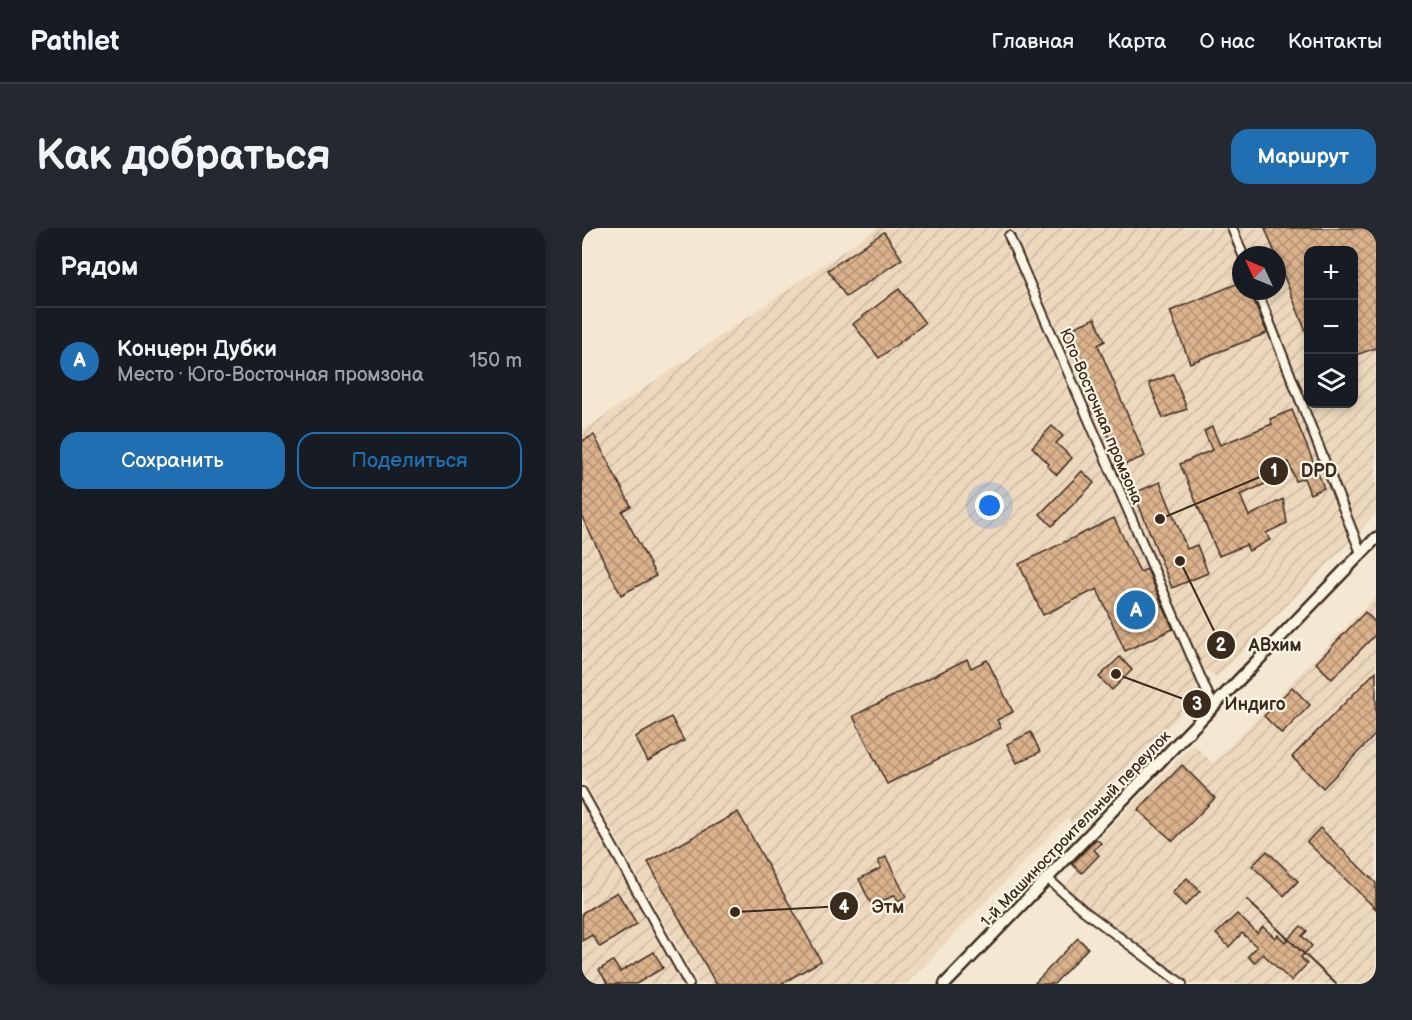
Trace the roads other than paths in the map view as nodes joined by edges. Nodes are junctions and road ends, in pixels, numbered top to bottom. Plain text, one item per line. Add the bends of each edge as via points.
1 (1232, 228) edge
2 (1009, 236) dead end
3 (1239, 246) edge
4 (1261, 300) edge
5 (1376, 538) edge
6 (1361, 553) junction
7 (1213, 706) junction
8 (582, 792) edge
9 (1048, 879) junction
10 (689, 984) edge
11 (945, 984) edge
12 (1182, 984) edge

1 - 3 street
2 - 7 street, Юго-Восточная промзона
4 - 6 street
5 - 6 street, 1-й Машиностроительный переулок
6 - 7 street, 1-й Машиностроительный переулок
7 - 9 street, 1-й Машиностроительный переулок
8 - 10 street
9 - 11 street, 1-й Машиностроительный переулок
9 - 12 street

